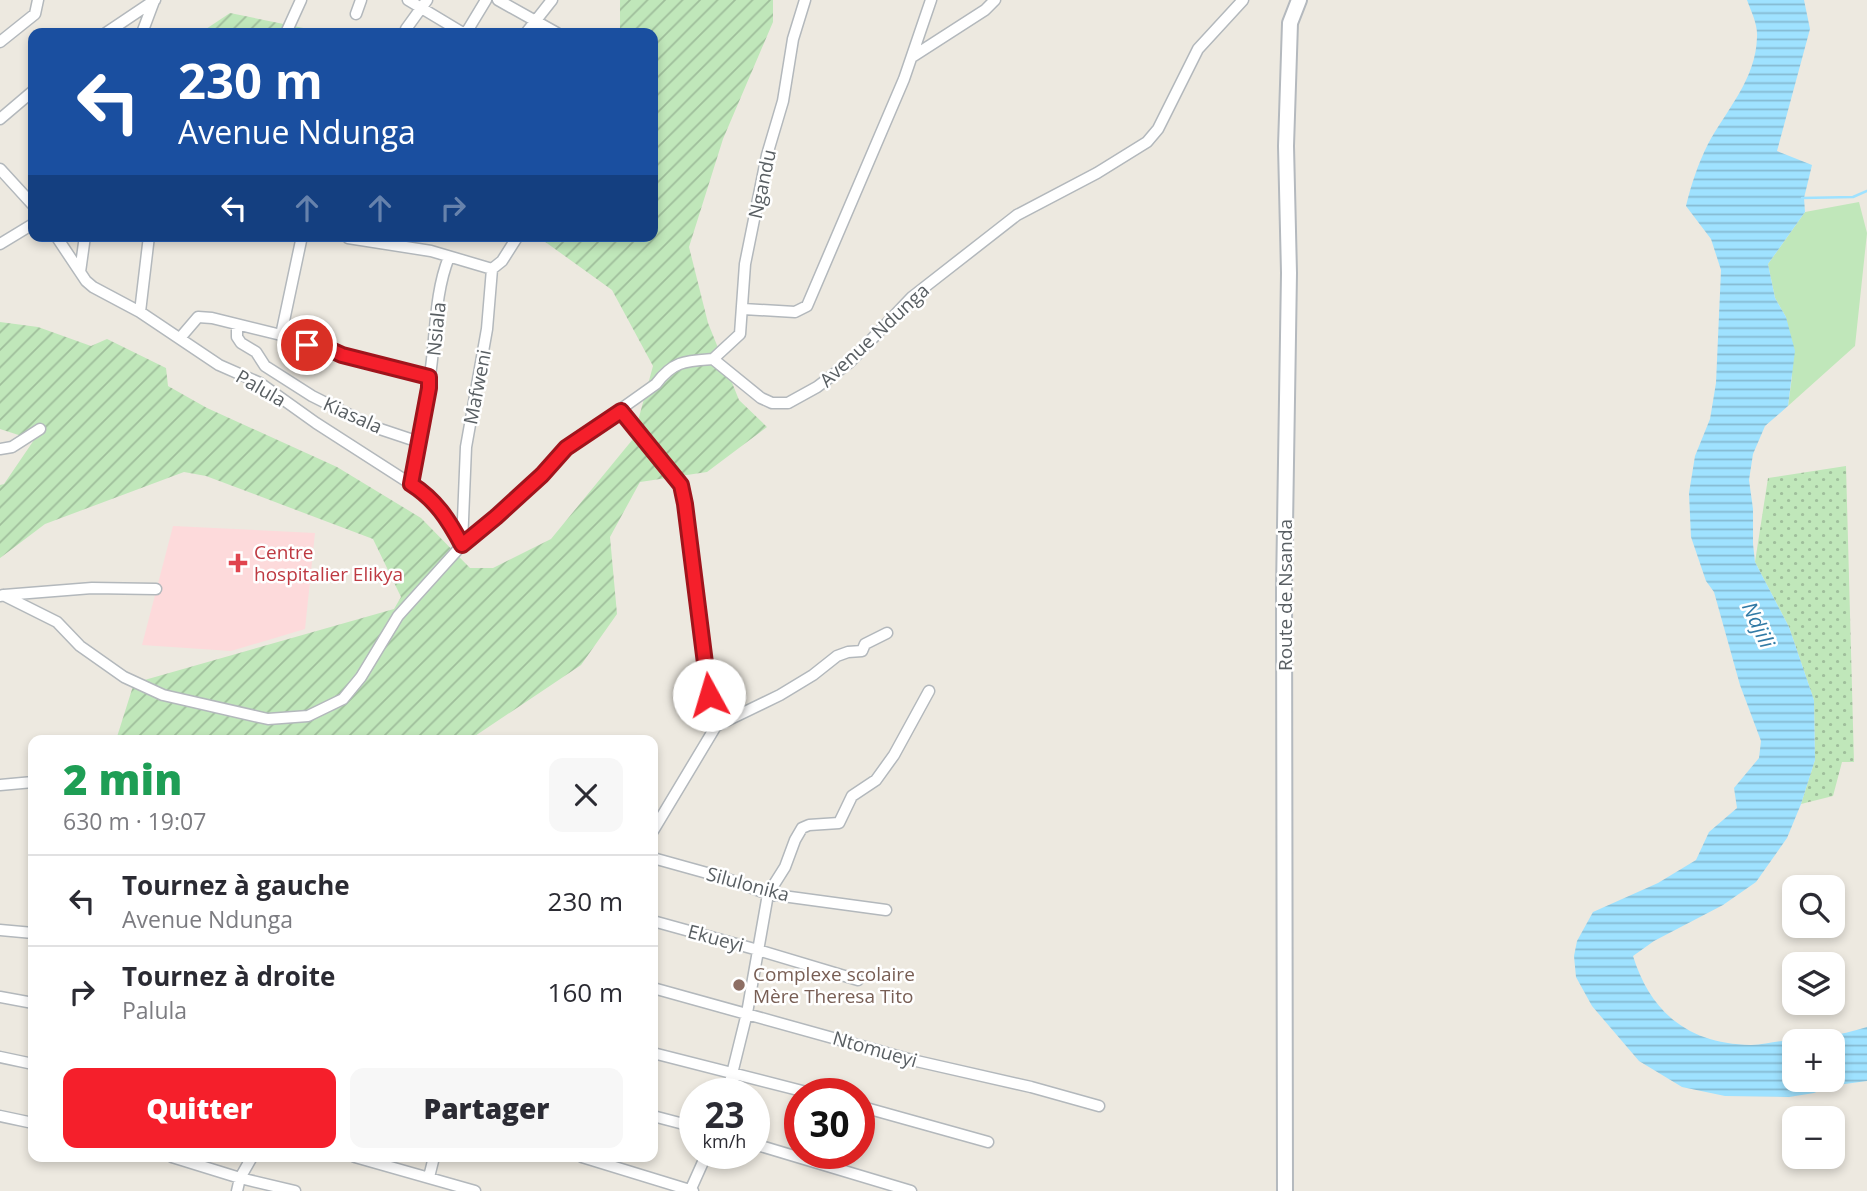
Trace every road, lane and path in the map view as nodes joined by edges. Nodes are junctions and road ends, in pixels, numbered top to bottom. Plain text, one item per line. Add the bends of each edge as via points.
1 (38, 0) edge
2 (155, 0) edge
3 (301, 0) edge
4 (361, 0) edge
5 (408, 0) edge
6 (486, 0) edge
7 (498, 0) edge
8 (552, 0) edge
9 (805, 0) edge
10 (931, 0) edge
11 (995, 0) edge
12 (1243, 0) edge
13 (1299, 0) edge
14 (424, 4) edge
15 (356, 14) dead end
16 (533, 21) junction
17 (113, 28) edge
18 (144, 28) edge
19 (288, 28) edge
20 (407, 28) edge
21 (458, 28) edge
22 (468, 28) edge
23 (529, 28) edge
24 (547, 28) edge
25 (0, 42) edge
26 (912, 58) junction
27 (28, 95) edge
28 (0, 119) edge
29 (0, 169) edge
30 (28, 200) edge
31 (28, 227) edge
32 (61, 242) edge
33 (84, 242) edge
34 (148, 242) edge
35 (301, 242) edge
36 (374, 242) edge
37 (514, 242) edge
38 (0, 244) edge
39 (449, 257) junction
40 (492, 269) junction
41 (80, 272) junction
42 (743, 309) junction
43 (141, 312) junction
44 (237, 325) junction
45 (281, 334) junction
46 (180, 338) junction
47 (713, 359) junction
48 (429, 377) junction
49 (621, 411) junction
50 (40, 429) dead end
51 (419, 442) junction
52 (0, 449) edge
53 (411, 484) junction
54 (462, 545) junction
55 (156, 589) dead end
56 (2, 596) edge
57 (887, 634) dead end
58 (929, 691) dead end
59 (716, 726) junction
60 (28, 782) edge
61 (0, 785) edge
62 (658, 823) edge
63 (658, 859) edge
64 (768, 894) junction
65 (886, 910) dead end
66 (658, 923) edge
67 (0, 930) edge
68 (28, 933) edge
69 (758, 950) junction
70 (858, 981) dead end
71 (658, 989) edge
72 (0, 997) edge
73 (28, 1002) edge
74 (747, 1013) junction
75 (658, 1054) edge
76 (0, 1057) edge
77 (28, 1063) edge
78 (733, 1072) junction
79 (731, 1078) edge
80 (784, 1086) edge
81 (1099, 1106) dead end
82 (875, 1110) edge
83 (0, 1116) edge
84 (658, 1117) edge
85 (28, 1123) edge
86 (679, 1123) edge
87 (988, 1142) dead end
88 (770, 1149) edge
89 (188, 1162) edge
90 (249, 1162) edge
91 (374, 1162) edge
92 (433, 1162) edge
93 (598, 1162) edge
94 (700, 1169) edge
95 (429, 1177) junction
96 (240, 1178) junction
97 (237, 1191) edge
98 (295, 1191) edge
99 (475, 1191) edge
100 (691, 1191) edge
101 (911, 1191) edge
102 (1285, 1191) edge

1 - 25 street via 35,14
2 - 17 street
2 - 18 street
3 - 19 street
4 - 15 street
5 - 14 street
6 - 22 street
7 - 16 street
8 - 16 street
9 - 42 street, Ngandu via 767,155 746,264
10 - 26 street
11 - 26 street
12 - 47 street, Avenue Ndunga via 1198,50 1147,142 1017,215 912,297 850,362 817,387 788,403 772,403
13 - 102 street, Route de Nsanda via 1290,23 1286,146
14 - 20 street
14 - 21 street
16 - 23 street
16 - 24 street
26 - 42 street via 807,306 795,312
27 - 28 street
29 - 30 street
31 - 38 street
32 - 41 street, Palula
33 - 41 street
34 - 43 street
35 - 45 street
36 - 39 street
37 - 40 street
39 - 40 street
39 - 48 street, Nsiala via 442,275
40 - 54 street, Mafweni via 487,329 466,447
41 - 43 street, Palula via 93,286
42 - 47 street, Ngandu via 740,334
43 - 46 street, Palula
44 - 45 street
44 - 46 street via 198,317
44 - 51 street, Kiasala via 241,343 256,352 265,366 374,427
45 - 48 street
46 - 53 street, Palula via 219,365 260,383
47 - 49 street via 678,363
48 - 51 street, Nsiala
49 - 54 street via 566,448
49 - 59 street via 681,485
50 - 52 street via 12,447
51 - 53 street, Nsiala
53 - 54 street, Palula via 447,516
54 - 56 street via 398,616 343,699 308,716 268,719 163,695 124,677 80,646 57,622
55 - 56 street via 92,588
57 - 59 street via 865,644 862,651 837,656 780,695
58 - 64 street via 894,755 876,780 852,796 839,822 802,828
59 - 62 street
60 - 61 street
63 - 64 street, Silulonika
64 - 65 street, Silulonika
64 - 69 street
66 - 69 street, Ekueyi
67 - 68 street
69 - 70 street, Ekueyi
69 - 74 street
71 - 74 street, Ntomueyi
72 - 73 street
74 - 78 street
74 - 81 street, Ntomueyi
75 - 78 street
76 - 77 street
78 - 79 street
78 - 80 street
82 - 87 street
83 - 85 street
84 - 86 street
88 - 101 street
89 - 96 street
90 - 96 street
91 - 95 street
92 - 95 street
93 - 100 street
94 - 100 street
95 - 99 street
96 - 97 street
96 - 98 street

